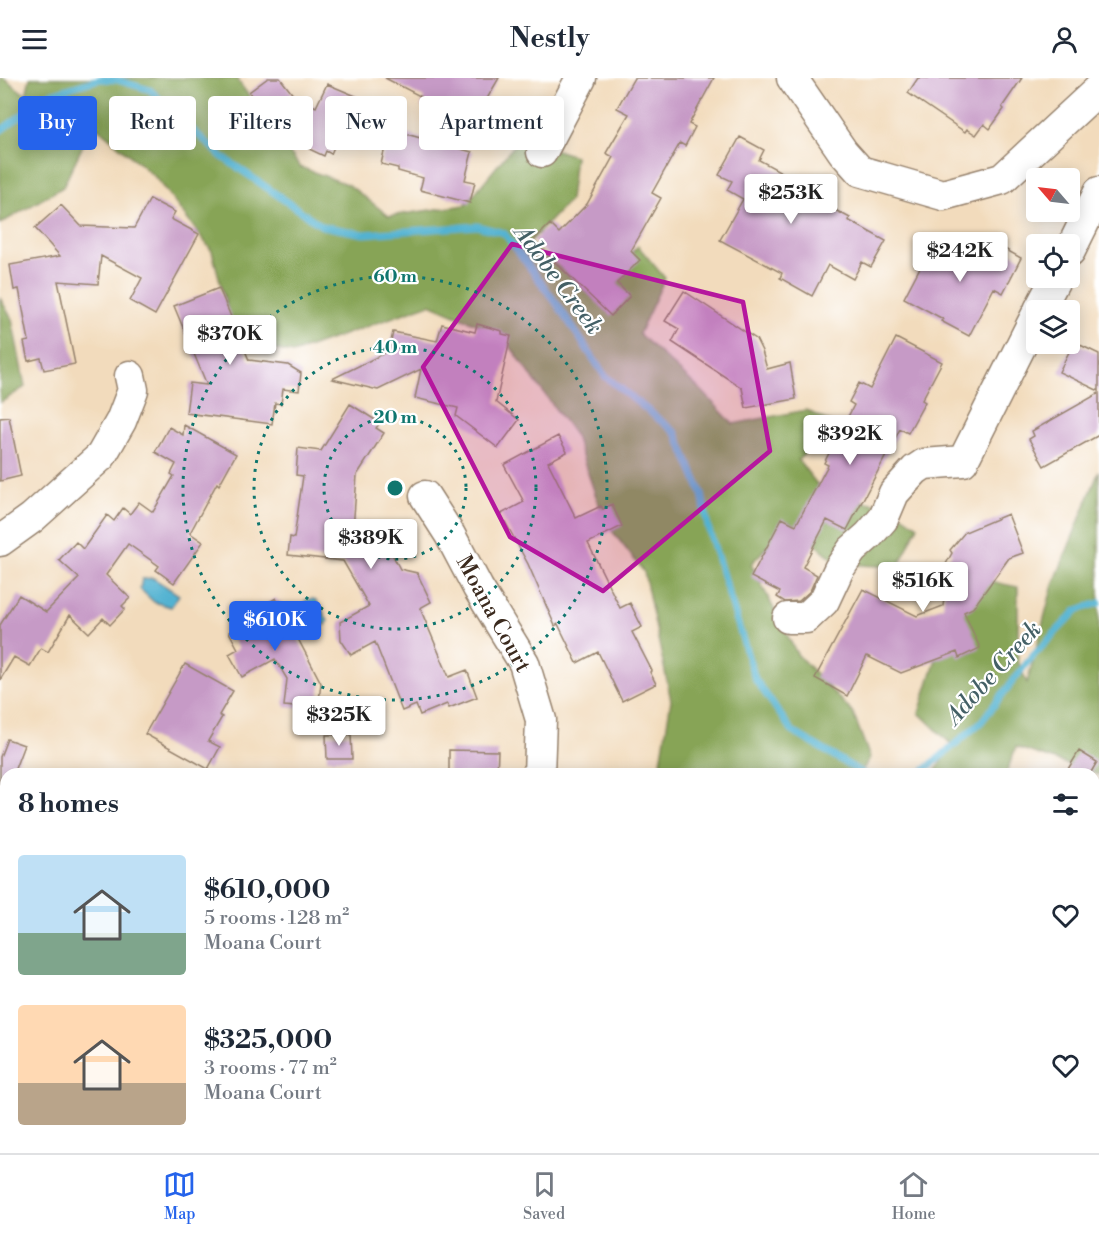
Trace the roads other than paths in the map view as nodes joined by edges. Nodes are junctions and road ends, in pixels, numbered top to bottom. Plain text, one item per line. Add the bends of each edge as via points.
1 (581, 78) edge
2 (792, 78) edge
3 (1099, 89) edge
4 (542, 152) dead end
5 (1099, 192) edge
6 (1078, 234) edge
7 (1026, 336) edge
8 (130, 376) dead end
9 (425, 496) dead end
10 (0, 541) edge
11 (788, 618) dead end
12 (539, 768) edge

1 - 4 street
2 - 3 street via 860,171 943,195 1002,179
5 - 6 street
7 - 11 street via 963,461 924,464 915,470 894,493 883,519 852,550 824,601 806,618
8 - 10 street via 133,390 121,422 101,456 32,518
9 - 12 street, Moana Court via 524,663 541,720

